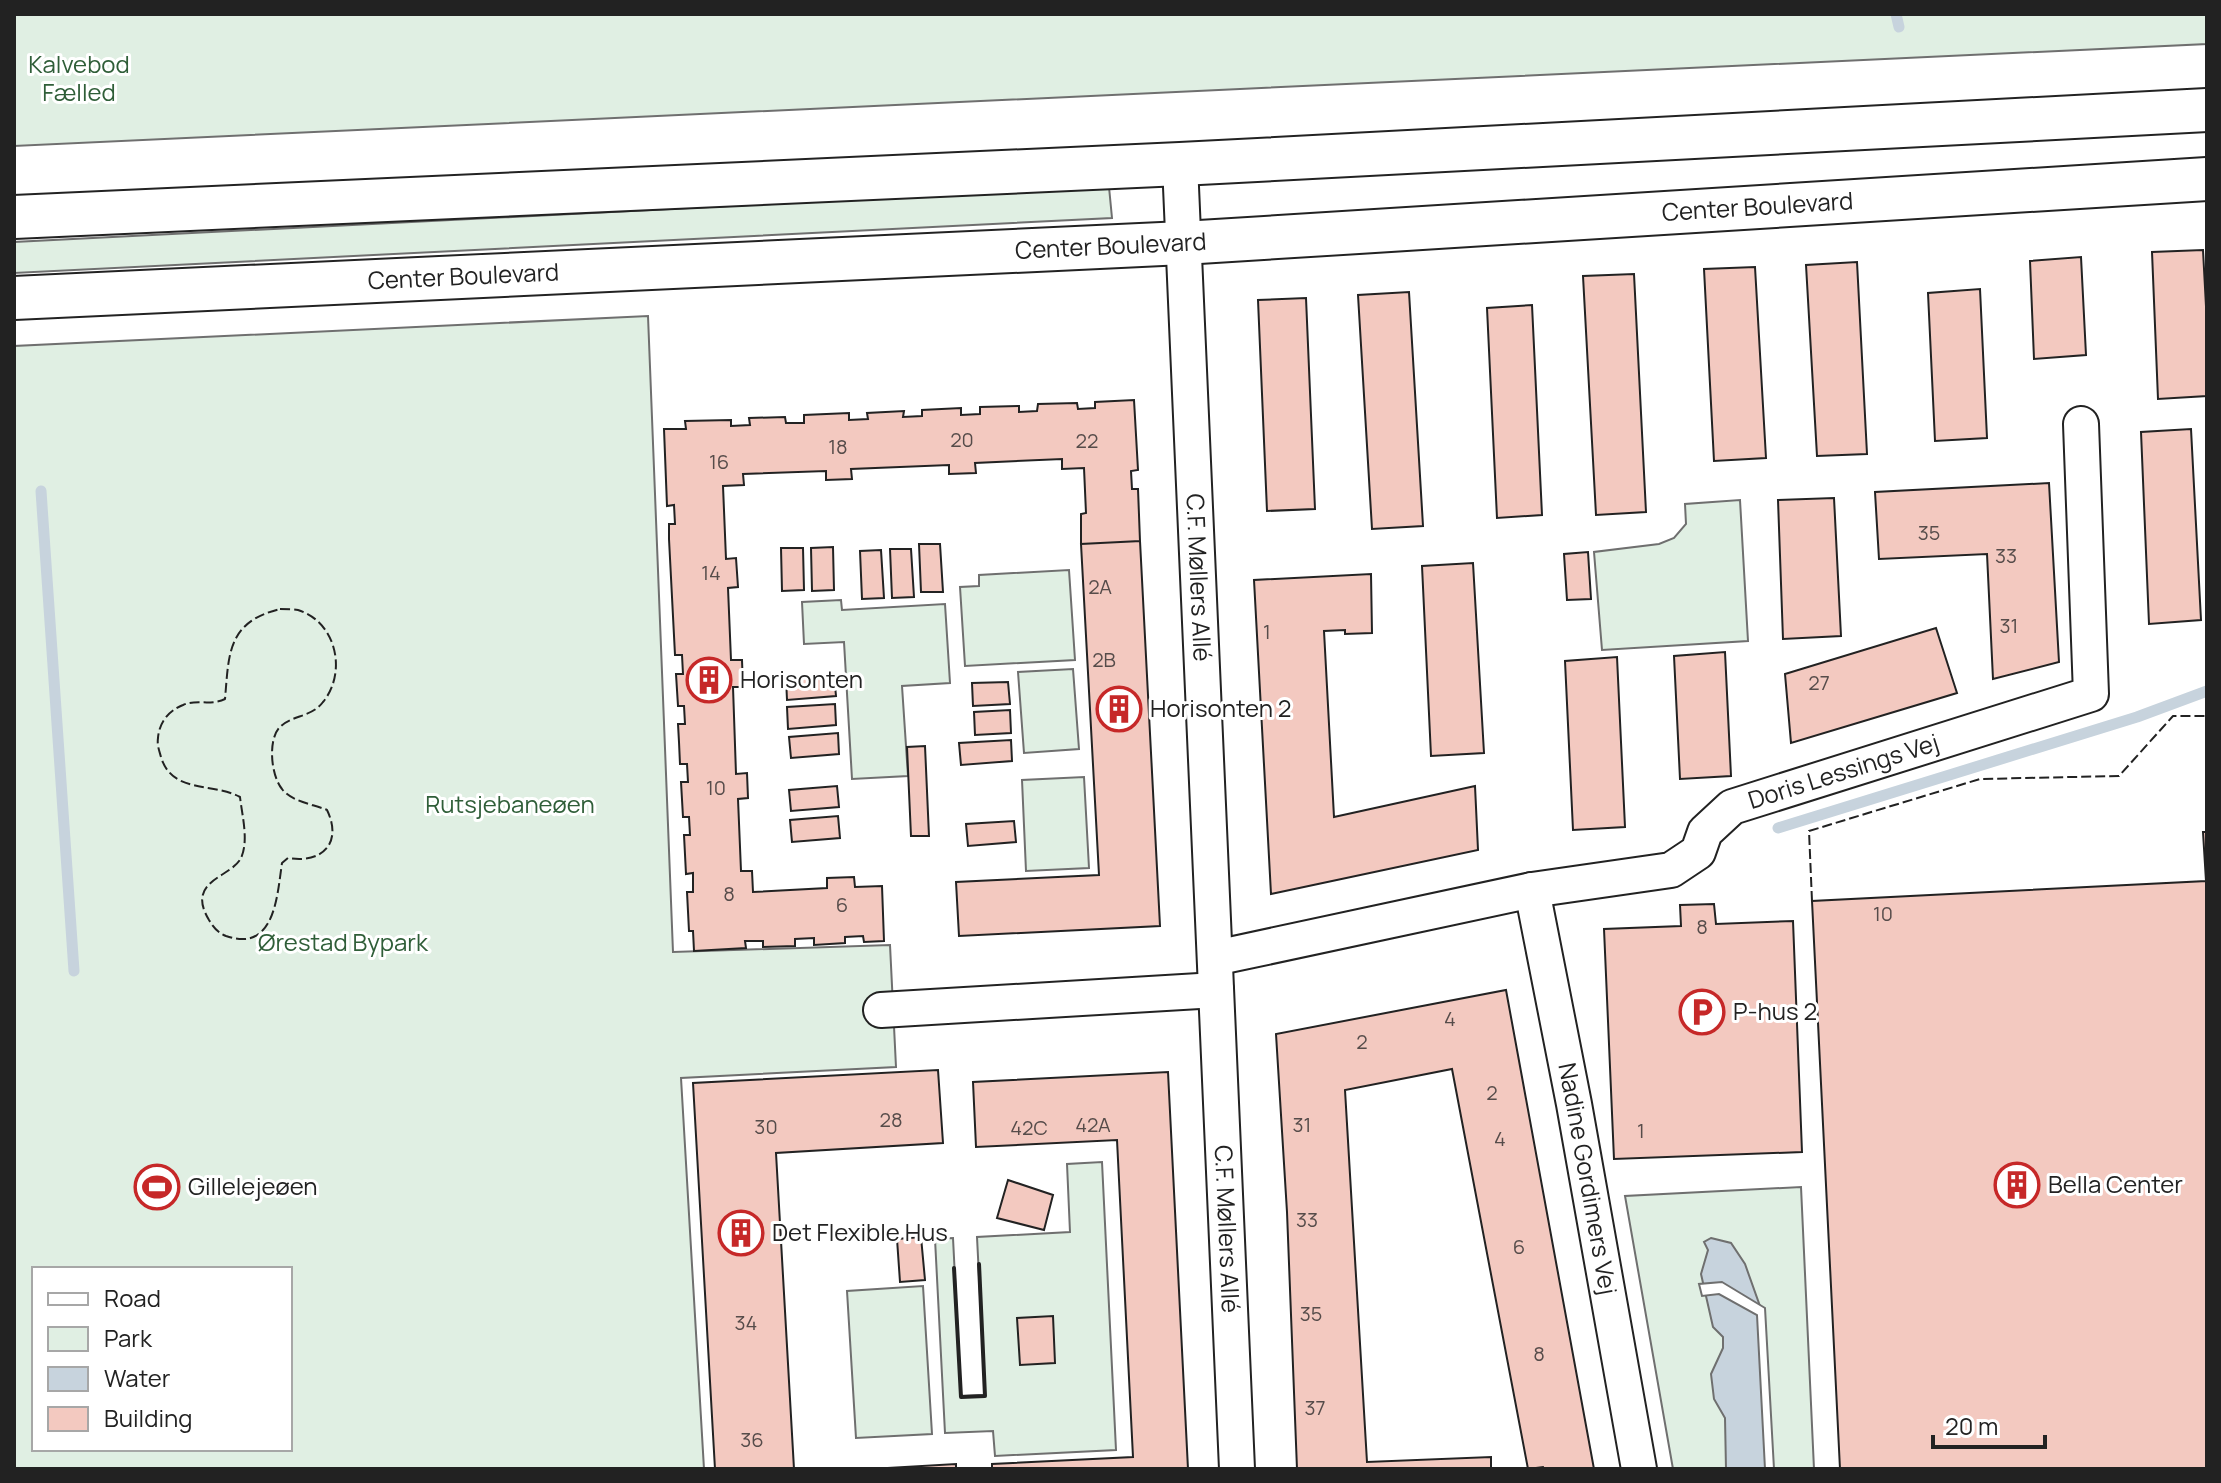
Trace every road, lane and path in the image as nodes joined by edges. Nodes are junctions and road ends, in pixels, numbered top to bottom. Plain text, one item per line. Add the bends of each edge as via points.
1 (2207, 110) edge
2 (1180, 164) junction
3 (2207, 179) edge
4 (14, 217) edge
5 (1183, 243) junction
6 (14, 298) edge
7 (2081, 424) dead end
8 (1532, 890) junction
9 (1215, 974) junction
10 (881, 1010) dead end
11 (1237, 1469) edge
12 (1639, 1469) edge

1 - 2 street
2 - 4 street
2 - 5 street, C.F. Møllers Allé
3 - 5 street, Center Boulevard
5 - 6 street, Center Boulevard
5 - 9 street, C.F. Møllers Allé
7 - 8 street, Doris Lessings Vej via 2091,694 1732,807 1705,832 1698,852 1671,870
8 - 9 street, Doris Lessings Vej
8 - 12 street, Nadine Gordimers Vej
9 - 10 street
9 - 11 street, C.F. Møllers Allé

